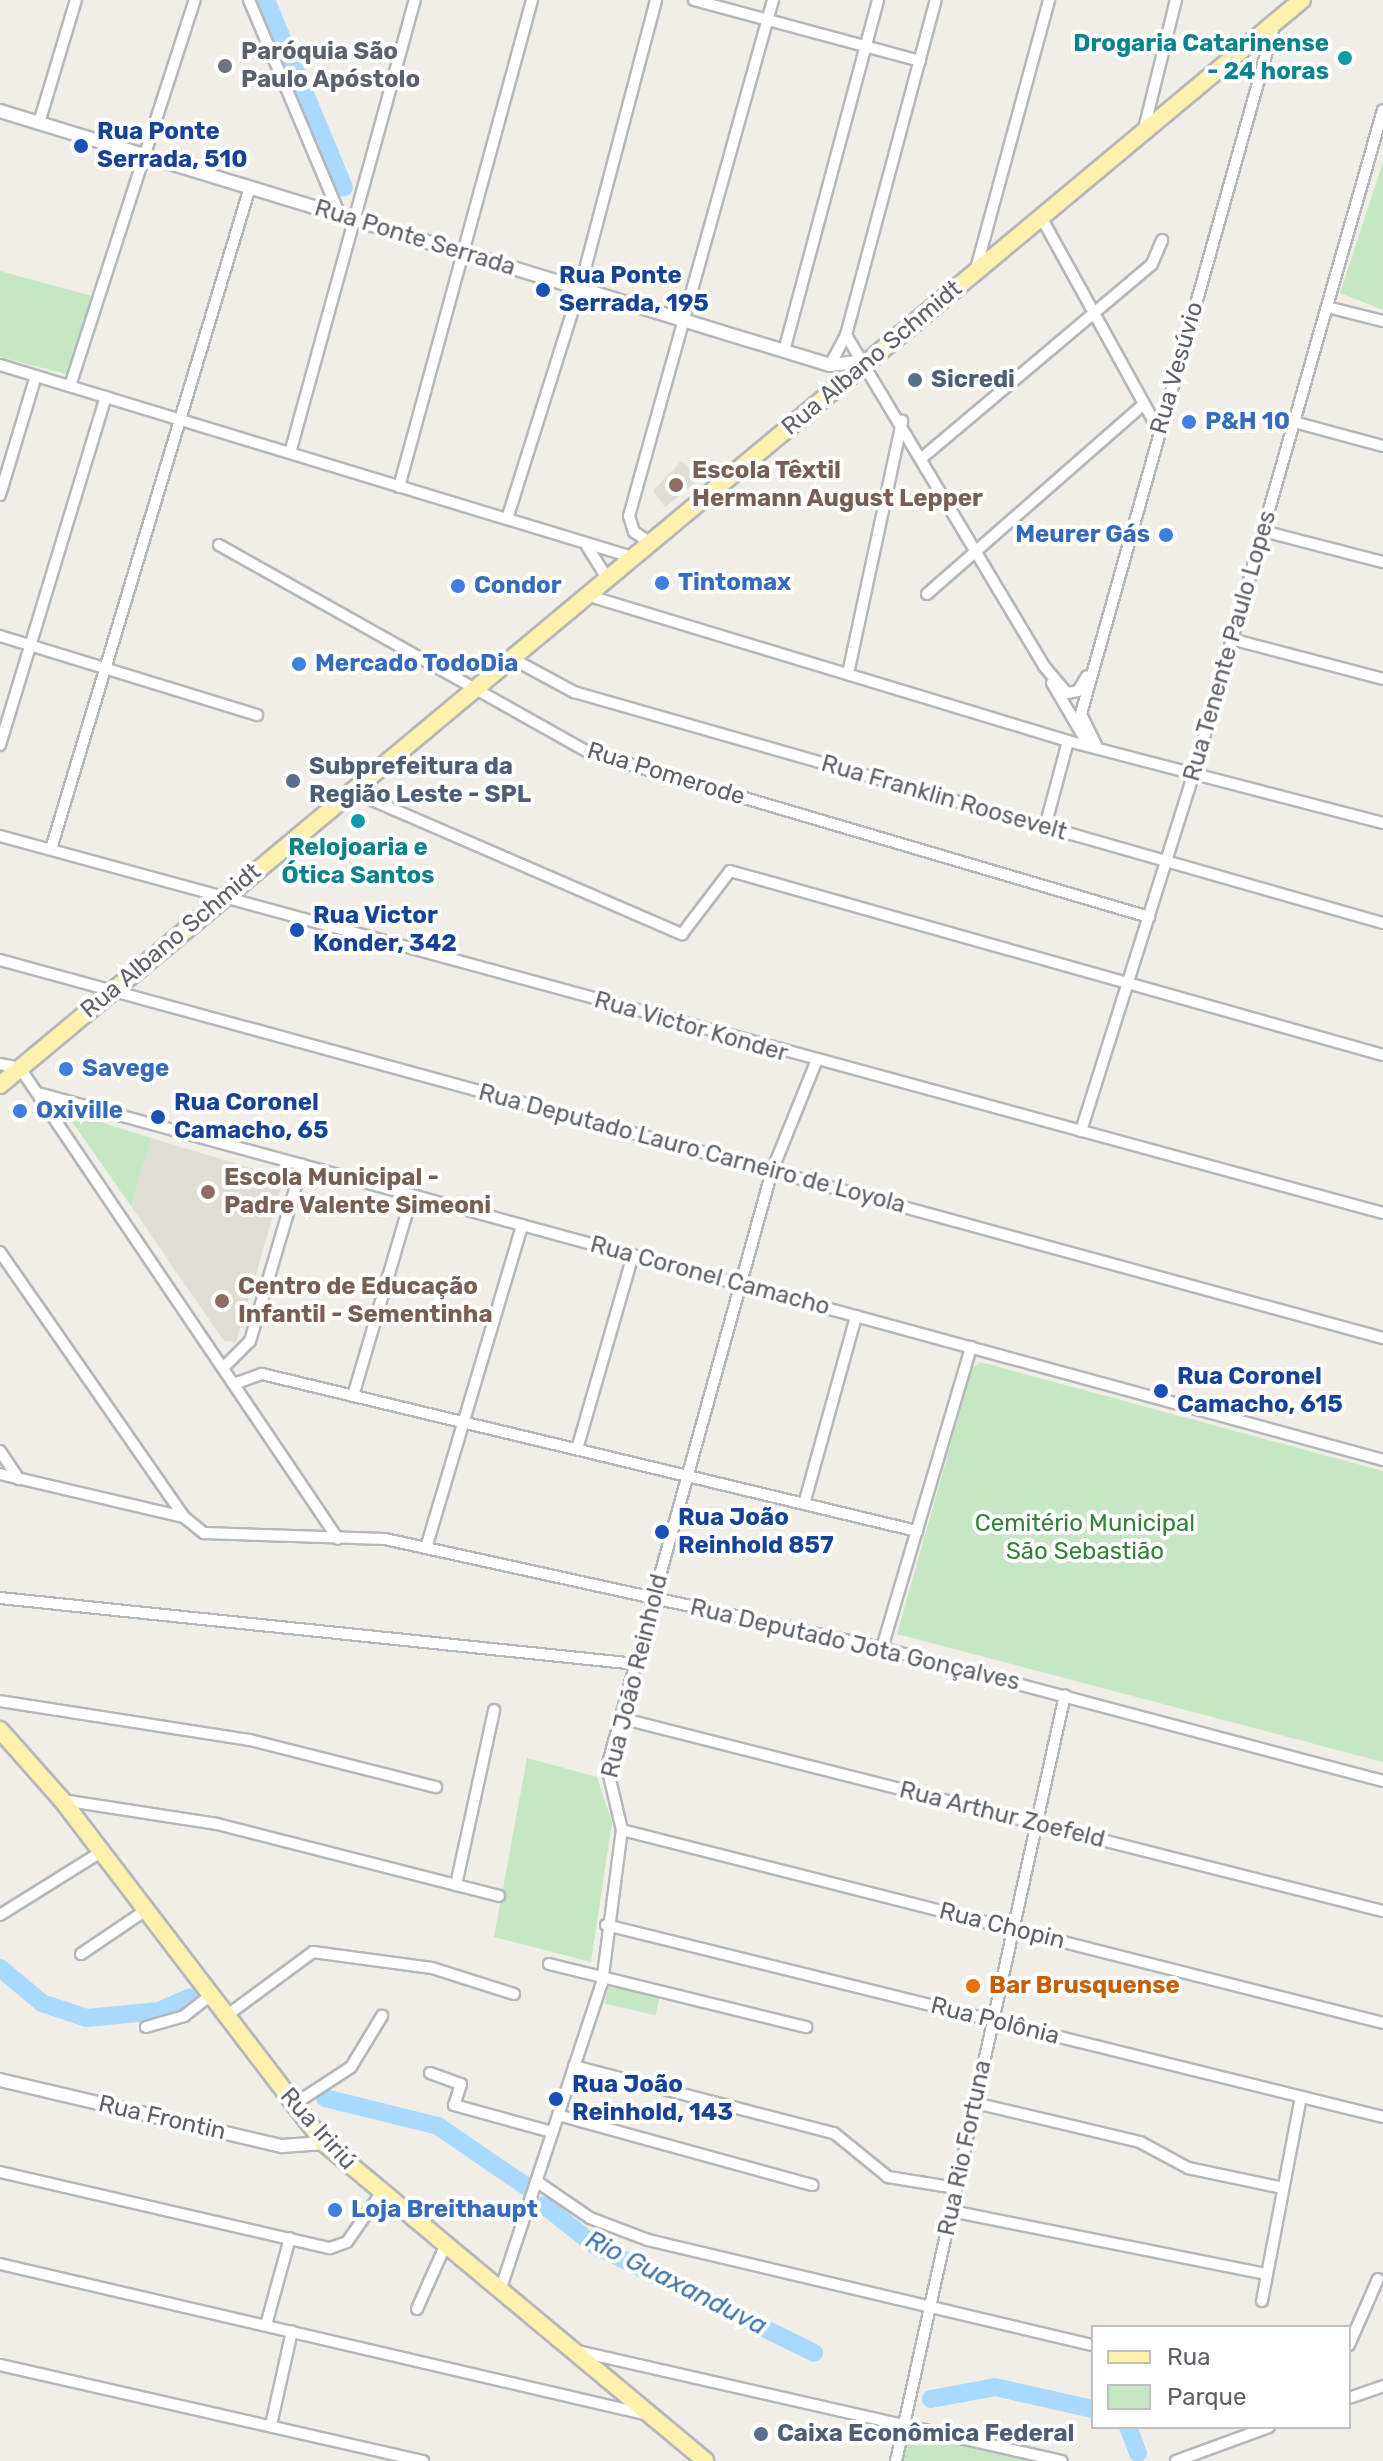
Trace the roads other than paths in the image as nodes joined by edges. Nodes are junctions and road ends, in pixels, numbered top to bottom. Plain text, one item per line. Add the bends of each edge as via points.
1 (76, 0) edge
2 (195, 0) edge
3 (249, 0) edge
4 (415, 0) edge
5 (532, 0) edge
6 (656, 0) edge
7 (694, 0) edge
8 (773, 0) edge
9 (878, 0) edge
10 (936, 0) edge
11 (1049, 0) edge
12 (1176, 0) edge
13 (1302, 0) edge
14 (767, 20) junction
15 (1275, 22) junction
16 (866, 46) junction
17 (920, 61) junction
18 (1383, 110) edge
19 (0, 111) edge
20 (39, 123) junction
21 (1144, 131) junction
22 (1383, 151) edge
23 (146, 156) junction
24 (1369, 158) junction
25 (250, 187) junction
26 (340, 215) junction
27 (1041, 217) junction
28 (355, 219) junction
29 (1162, 240) dead end
30 (463, 253) junction
31 (976, 271) junction
32 (580, 288) junction
33 (1327, 307) junction
34 (1094, 313) junction
35 (686, 321) junction
36 (1383, 321) edge
37 (846, 335) junction
38 (784, 351) junction
39 (868, 361) junction
40 (0, 365) edge
41 (830, 365) junction
42 (36, 376) junction
43 (70, 386) junction
44 (835, 388) junction
45 (106, 397) junction
46 (1144, 404) junction
47 (180, 420) junction
48 (902, 421) junction
49 (1294, 422) junction
50 (1159, 431) junction
51 (1383, 446) edge
52 (290, 453) junction
53 (923, 457) junction
54 (399, 487) junction
55 (0, 495) edge
56 (507, 519) junction
57 (1263, 531) junction
58 (582, 542) junction
59 (649, 542) junction
60 (219, 545) dead end
61 (977, 549) junction
62 (632, 557) junction
63 (1383, 562) edge
64 (607, 578) junction
65 (927, 594) dead end
66 (586, 595) junction
67 (0, 636) edge
68 (1231, 639) junction
69 (30, 645) junction
70 (1096, 656) junction
71 (511, 658) junction
72 (1044, 666) junction
73 (105, 668) junction
74 (849, 669) junction
75 (1383, 679) edge
76 (477, 686) junction
77 (257, 715) dead end
78 (1070, 721) junction
79 (1039, 731) junction
80 (1068, 741) junction
81 (0, 745) edge
82 (1096, 748) junction
83 (1194, 773) junction
84 (351, 791) junction
85 (1383, 823) edge
86 (1045, 827) junction
87 (0, 836) edge
88 (51, 849) junction
89 (1167, 862) junction
90 (224, 897) junction
91 (1149, 917) junction
92 (1383, 923) edge
93 (0, 960) edge
94 (1128, 984) junction
95 (111, 991) junction
96 (1383, 1055) edge
97 (816, 1062) junction
98 (0, 1064) edge
99 (20, 1068) junction
100 (0, 1085) edge
101 (38, 1093) junction
102 (1081, 1131) junction
103 (302, 1165) junction
104 (772, 1171) junction
105 (412, 1195) junction
106 (1383, 1213) edge
107 (522, 1225) junction
108 (0, 1252) edge
109 (633, 1255) junction
110 (741, 1284) junction
111 (856, 1316) junction
112 (1383, 1338) edge
113 (971, 1347) junction
114 (223, 1368) junction
115 (234, 1384) junction
116 (353, 1396) junction
117 (463, 1422) junction
118 (577, 1449) junction
119 (0, 1451) edge
120 (1383, 1460) edge
121 (0, 1474) edge
122 (688, 1476) junction
123 (19, 1479) junction
124 (804, 1504) junction
125 (184, 1517) junction
126 (917, 1531) junction
127 (338, 1539) junction
128 (426, 1548) junction
129 (0, 1598) edge
130 (654, 1598) junction
131 (882, 1648) junction
132 (636, 1664) junction
133 (1065, 1695) junction
134 (0, 1701) edge
135 (494, 1710) dead end
136 (620, 1718) junction
137 (0, 1730) edge
138 (1383, 1781) edge
139 (436, 1787) dead end
140 (62, 1800) junction
141 (1036, 1823) junction
142 (622, 1830) junction
143 (101, 1852) junction
144 (456, 1885) junction
145 (499, 1896) dead end
146 (146, 1910) junction
147 (1383, 1911) edge
148 (0, 1915) edge
149 (606, 1925) junction
150 (1013, 1929) junction
151 (81, 1954) dead end
152 (549, 1964) dead end
153 (602, 1977) junction
154 (514, 1994) dead end
155 (210, 1996) junction
156 (226, 2016) junction
157 (382, 2016) dead end
158 (993, 2021) junction
159 (1383, 2023) edge
160 (146, 2027) dead end
161 (806, 2027) dead end
162 (574, 2066) junction
163 (430, 2073) dead end
164 (0, 2080) edge
165 (1301, 2097) junction
166 (975, 2103) junction
167 (293, 2105) junction
168 (558, 2115) junction
169 (1383, 2117) edge
170 (552, 2132) junction
171 (324, 2143) junction
172 (0, 2172) edge
173 (813, 2185) dead end
174 (956, 2188) junction
175 (1283, 2188) junction
176 (533, 2190) junction
177 (381, 2193) junction
178 (951, 2211) junction
179 (290, 2238) junction
180 (445, 2246) junction
181 (0, 2264) edge
182 (1267, 2274) junction
183 (1378, 2279) dead end
184 (500, 2291) junction
185 (1262, 2301) dead end
186 (930, 2306) junction
187 (417, 2309) dead end
188 (266, 2325) junction
189 (292, 2331) junction
190 (1351, 2340) edge
191 (1091, 2345) edge
192 (571, 2350) junction
193 (0, 2365) edge
194 (1383, 2386) edge
195 (1351, 2397) edge
196 (650, 2415) junction
197 (271, 2425) junction
198 (904, 2425) junction
199 (1264, 2429) edge
200 (423, 2461) edge
201 (705, 2461) edge
202 (896, 2461) edge
203 (1062, 2461) edge
204 (1176, 2461) edge

1 - 20 street
2 - 23 street
3 - 26 street
4 - 28 street
5 - 30 street
6 - 32 street
7 - 14 street
8 - 14 street
9 - 16 street
10 - 17 street
11 - 31 street
12 - 21 street
13 - 15 main road, Rua Albano Schmidt
14 - 16 street
14 - 35 street
15 - 21 main road, Rua Albano Schmidt
15 - 50 street, Rua Vesúvio
16 - 17 street
16 - 38 street
17 - 37 street
18 - 24 street, Rua Tenente Paulo Lopes
19 - 20 street, Rua Ponte Serrada
20 - 23 street, Rua Ponte Serrada
21 - 27 main road, Rua Albano Schmidt
22 - 24 street
23 - 25 street, Rua Ponte Serrada
23 - 43 street
24 - 33 street, Rua Tenente Paulo Lopes
25 - 26 street, Rua Ponte Serrada
25 - 47 street
26 - 28 street, Rua Ponte Serrada
27 - 31 main road, Rua Albano Schmidt
27 - 34 street
28 - 30 street, Rua Ponte Serrada
28 - 52 street
29 - 34 street via 1152,264
30 - 32 street, Rua Ponte Serrada
30 - 54 street
31 - 39 main road, Rua Albano Schmidt
32 - 35 street, Rua Ponte Serrada
32 - 56 street
33 - 36 street
33 - 49 street, Rua Tenente Paulo Lopes
34 - 46 street
34 - 53 street
35 - 38 street, Rua Ponte Serrada
35 - 59 street via 629,516 634,532
37 - 39 street
37 - 41 street
38 - 41 street, Rua Ponte Serrada
39 - 41 street, Rua Ponte Serrada
39 - 44 main road, Rua Albano Schmidt
39 - 48 street
40 - 42 street
41 - 44 street
42 - 43 street
42 - 55 street
43 - 45 street
44 - 59 main road, Rua Albano Schmidt
45 - 47 street
45 - 69 street
46 - 50 street
46 - 61 street
47 - 52 street
47 - 73 street
48 - 53 street
48 - 74 street
49 - 51 street
49 - 57 street, Rua Tenente Paulo Lopes
50 - 70 street, Rua Vesúvio
52 - 54 street
53 - 61 street
54 - 56 street
56 - 58 street
57 - 63 street
57 - 68 street, Rua Tenente Paulo Lopes
58 - 62 street
58 - 64 street
59 - 62 main road, Rua Albano Schmidt
60 - 76 street, Rua Pomerode
61 - 65 street
61 - 72 street
62 - 64 main road, Rua Albano Schmidt
64 - 66 main road, Rua Albano Schmidt
66 - 71 main road, Rua Albano Schmidt
66 - 74 street
67 - 69 street
68 - 75 street
68 - 83 street, Rua Tenente Paulo Lopes
69 - 73 street
69 - 81 street
70 - 72 street via 1073,694
70 - 82 street, Rua Vesúvio via 1081,714
71 - 76 main road, Rua Albano Schmidt
71 - 86 street, Rua Franklin Roosevelt via 574,692
72 - 78 street
73 - 77 street
73 - 88 street
74 - 79 street
76 - 84 main road, Rua Albano Schmidt
76 - 91 street, Rua Pomerode via 600,756
78 - 79 street via 1059,732
78 - 82 street
79 - 80 street
80 - 82 street
80 - 86 street
82 - 83 street
83 - 85 street
83 - 89 street, Rua Tenente Paulo Lopes
84 - 90 main road, Rua Albano Schmidt
84 - 94 street via 682,934 730,871
86 - 89 street, Rua Franklin Roosevelt
87 - 88 street, Rua Victor Konder
88 - 90 street, Rua Victor Konder
89 - 91 street, Rua Tenente Paulo Lopes
89 - 92 street, Rua Franklin Roosevelt
90 - 95 main road, Rua Albano Schmidt
90 - 97 street, Rua Victor Konder
91 - 94 street, Rua Tenente Paulo Lopes
93 - 95 street, Rua Deputado Lauro Carneiro de Loyola
94 - 96 street
94 - 102 street, Rua Tenente Paulo Lopes
95 - 99 main road, Rua Albano Schmidt
95 - 104 street, Rua Deputado Lauro Carneiro de Loyola
97 - 102 street, Rua Victor Konder
97 - 104 street, Rua João Reinhold
98 - 99 street
99 - 100 main road, Rua Albano Schmidt
99 - 101 street
101 - 103 street, Rua Coronel Camacho
101 - 114 street
102 - 106 street, Rua Victor Konder
103 - 105 street, Rua Coronel Camacho
103 - 114 street via 250,1341
104 - 110 street, Rua João Reinhold
104 - 112 street, Rua Deputado Lauro Carneiro de Loyola
105 - 107 street, Rua Coronel Camacho
105 - 116 street
107 - 109 street, Rua Coronel Camacho
107 - 117 street
108 - 125 street
109 - 110 street, Rua Coronel Camacho
109 - 118 street
110 - 111 street, Rua Coronel Camacho
110 - 122 street, Rua João Reinhold
111 - 113 street, Rua Coronel Camacho
111 - 124 street
113 - 120 street, Rua Coronel Camacho
113 - 126 street
114 - 115 street
115 - 116 street via 262,1374
115 - 127 street
116 - 117 street
117 - 118 street
117 - 128 street
118 - 122 street
119 - 123 street
121 - 123 street
122 - 124 street
122 - 130 street, Rua João Reinhold
123 - 125 street
124 - 126 street
125 - 127 street, Rua Deputado Jota Gonçalves via 215,1536
126 - 131 street
127 - 128 street, Rua Deputado Jota Gonçalves
128 - 130 street, Rua Deputado Jota Gonçalves
129 - 132 street
130 - 131 street, Rua Deputado Jota Gonçalves
130 - 132 street, Rua João Reinhold
131 - 133 street, Rua Deputado Jota Gonçalves
132 - 136 street, Rua João Reinhold
133 - 138 street, Rua Deputado Jota Gonçalves
133 - 141 street, Rua Rio Fortuna
134 - 139 street via 264,1742
135 - 144 street
136 - 141 street, Rua Arthur Zoefeld
136 - 142 street, Rua João Reinhold via 606,1776
137 - 140 main road, Rua Iririú
140 - 143 main road, Rua Iririú
140 - 144 street via 217,1824
141 - 147 street, Rua Arthur Zoefeld
141 - 150 street, Rua Rio Fortuna
142 - 149 street, Rua João Reinhold
142 - 150 street, Rua Chopin
143 - 146 main road, Rua Iririú
143 - 148 street
144 - 145 street
146 - 151 street
146 - 155 main road, Rua Iririú
149 - 153 street, Rua João Reinhold
149 - 158 street, Rua Polônia
150 - 158 street, Rua Rio Fortuna
150 - 159 street, Rua Chopin
152 - 153 street
153 - 161 street
153 - 162 street, Rua João Reinhold
154 - 156 street via 432,1968 313,1952
155 - 156 main road, Rua Iririú
155 - 160 street via 175,2020
156 - 167 main road, Rua Iririú
157 - 167 street via 351,2067
158 - 165 street, Rua Polônia
158 - 166 street, Rua Rio Fortuna
162 - 168 street, Rua João Reinhold
162 - 174 street via 834,2133 888,2177
163 - 170 street via 461,2084 454,2105
164 - 171 street, Rua Frontin via 282,2146
165 - 169 street, Rua Polônia
165 - 175 street
166 - 174 street, Rua Rio Fortuna
166 - 175 street via 1140,2142 1188,2168
167 - 171 main road, Rua Iririú
168 - 170 street, Rua João Reinhold
168 - 173 street
170 - 176 street, Rua João Reinhold
171 - 177 main road, Rua Iririú
172 - 179 street
174 - 178 street, Rua Rio Fortuna
175 - 182 street
176 - 184 street, Rua João Reinhold
176 - 186 street via 626,2233
177 - 179 street via 342,2246
177 - 180 main road, Rua Iririú
178 - 182 street
178 - 186 street, Rua Rio Fortuna
179 - 188 street
180 - 184 main road, Rua Iririú
180 - 187 street
181 - 188 street
182 - 185 street
183 - 190 street
184 - 192 main road, Rua Iririú
186 - 191 street
186 - 198 street, Rua Rio Fortuna
188 - 189 street
189 - 196 street
189 - 197 street
192 - 196 main road, Rua Iririú
192 - 198 street
193 - 197 street
194 - 195 street
196 - 201 main road, Rua Iririú
197 - 200 street
198 - 202 street, Rua Rio Fortuna
198 - 203 street
199 - 204 street

